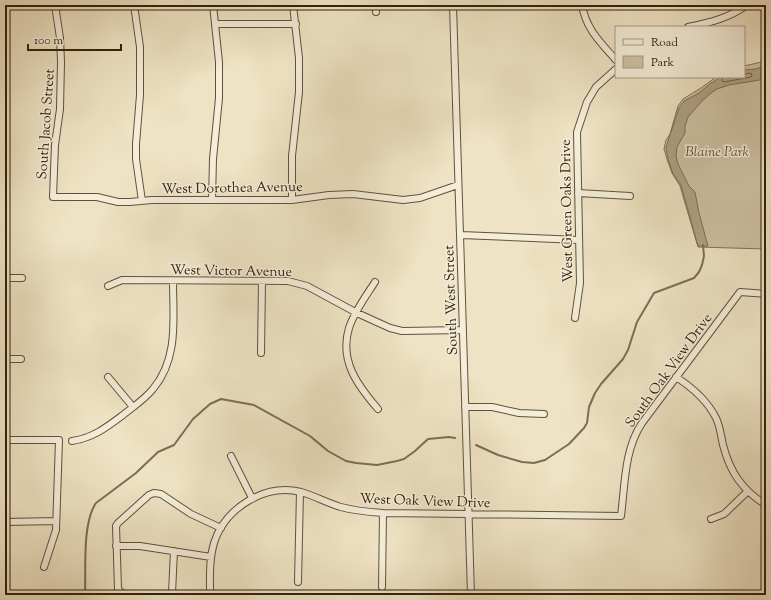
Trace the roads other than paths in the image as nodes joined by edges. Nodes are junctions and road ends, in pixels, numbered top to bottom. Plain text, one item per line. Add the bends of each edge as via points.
1 (55, 5) edge
2 (134, 5) edge
3 (214, 5) edge
4 (293, 5) edge
5 (376, 5) edge
6 (453, 5) edge
7 (582, 5) edge
8 (747, 5) edge
9 (741, 7) edge
10 (376, 12) dead end
11 (216, 24) junction
12 (296, 24) junction
13 (694, 26) edge
14 (615, 59) edge
15 (615, 70) edge
16 (458, 185) junction
17 (578, 193) junction
18 (630, 196) dead end
19 (53, 197) joint
20 (212, 200) junction
21 (292, 200) junction
22 (142, 201) junction
23 (460, 235) junction
24 (579, 240) junction
25 (5, 278) edge
26 (22, 278) dead end
27 (173, 281) junction
28 (262, 281) junction
29 (375, 282) dead end
30 (108, 286) dead end
31 (766, 294) edge
32 (357, 313) junction
33 (576, 318) dead end
34 (463, 330) junction
35 (261, 353) dead end
36 (21, 359) dead end
37 (5, 360) edge
38 (676, 376) junction
39 (108, 377) dead end
40 (133, 407) junction
41 (465, 407) junction
42 (378, 409) dead end
43 (544, 414) dead end
44 (5, 440) edge
45 (72, 440) dead end
46 (231, 456) dead end
47 (748, 491) junction
48 (300, 492) junction
49 (252, 498) junction
50 (766, 505) edge
51 (384, 513) junction
52 (468, 514) junction
53 (621, 516) joint
54 (711, 518) dead end
55 (56, 521) junction
56 (5, 522) edge
57 (221, 528) junction
58 (116, 546) junction
59 (174, 552) junction
60 (211, 556) junction
61 (44, 567) dead end
62 (298, 582) dead end
63 (382, 587) dead end
64 (124, 595) edge
65 (171, 595) edge
66 (210, 595) edge
67 (471, 595) edge

1 - 19 street, South Jacob Street via 60,38 61,74
2 - 22 street via 140,47 136,144
3 - 11 street
4 - 12 street
5 - 10 street
6 - 16 street, South West Street
7 - 14 street via 589,28
8 - 9 street
9 - 13 street via 727,17
11 - 12 street
11 - 20 street via 219,98
12 - 21 street via 299,92 292,156
15 - 17 street, West Green Oaks Drive via 596,87 580,121 577,132
16 - 21 street, West Dorothea Avenue via 420,198 403,200 353,194
16 - 23 street, South West Street
17 - 18 street
17 - 24 street, West Green Oaks Drive
19 - 22 street, West Dorothea Avenue via 96,198 118,202
20 - 21 street, West Dorothea Avenue
20 - 22 street, West Dorothea Avenue
23 - 24 street
23 - 34 street, South West Street
24 - 33 street, West Green Oaks Drive via 580,283
25 - 26 street
27 - 28 street, West Victor Avenue
27 - 30 street, West Victor Avenue via 122,280
27 - 40 street via 170,357 160,380
28 - 32 street, West Victor Avenue via 288,281 307,286
28 - 35 street
29 - 32 street
31 - 38 street, South Oak View Drive via 740,292
32 - 34 street, West Victor Avenue via 402,331
32 - 42 street via 347,340 349,363 355,379
34 - 41 street, South West Street
36 - 37 street
38 - 47 street via 694,389 707,403 716,418 730,466 738,481
38 - 53 street, South Oak View Drive via 636,431 628,458
39 - 40 street
40 - 45 street via 105,429 83,439
41 - 43 street via 492,407 519,413
41 - 52 street, South West Street
44 - 55 street via 59,440
46 - 49 street
47 - 50 street
47 - 54 street via 724,514
48 - 49 street, West Oak View Drive via 277,491
48 - 51 street, West Oak View Drive via 340,507
48 - 62 street
49 - 57 street, West Oak View Drive via 236,510
51 - 52 street, West Oak View Drive
51 - 63 street
52 - 53 street, West Oak View Drive
52 - 67 street, South West Street
55 - 56 street
55 - 61 street via 53,541
57 - 58 street via 191,514 161,494 154,493 116,526
57 - 60 street
58 - 59 street via 140,546
58 - 64 street via 118,589
59 - 60 street
59 - 65 street
60 - 66 street

